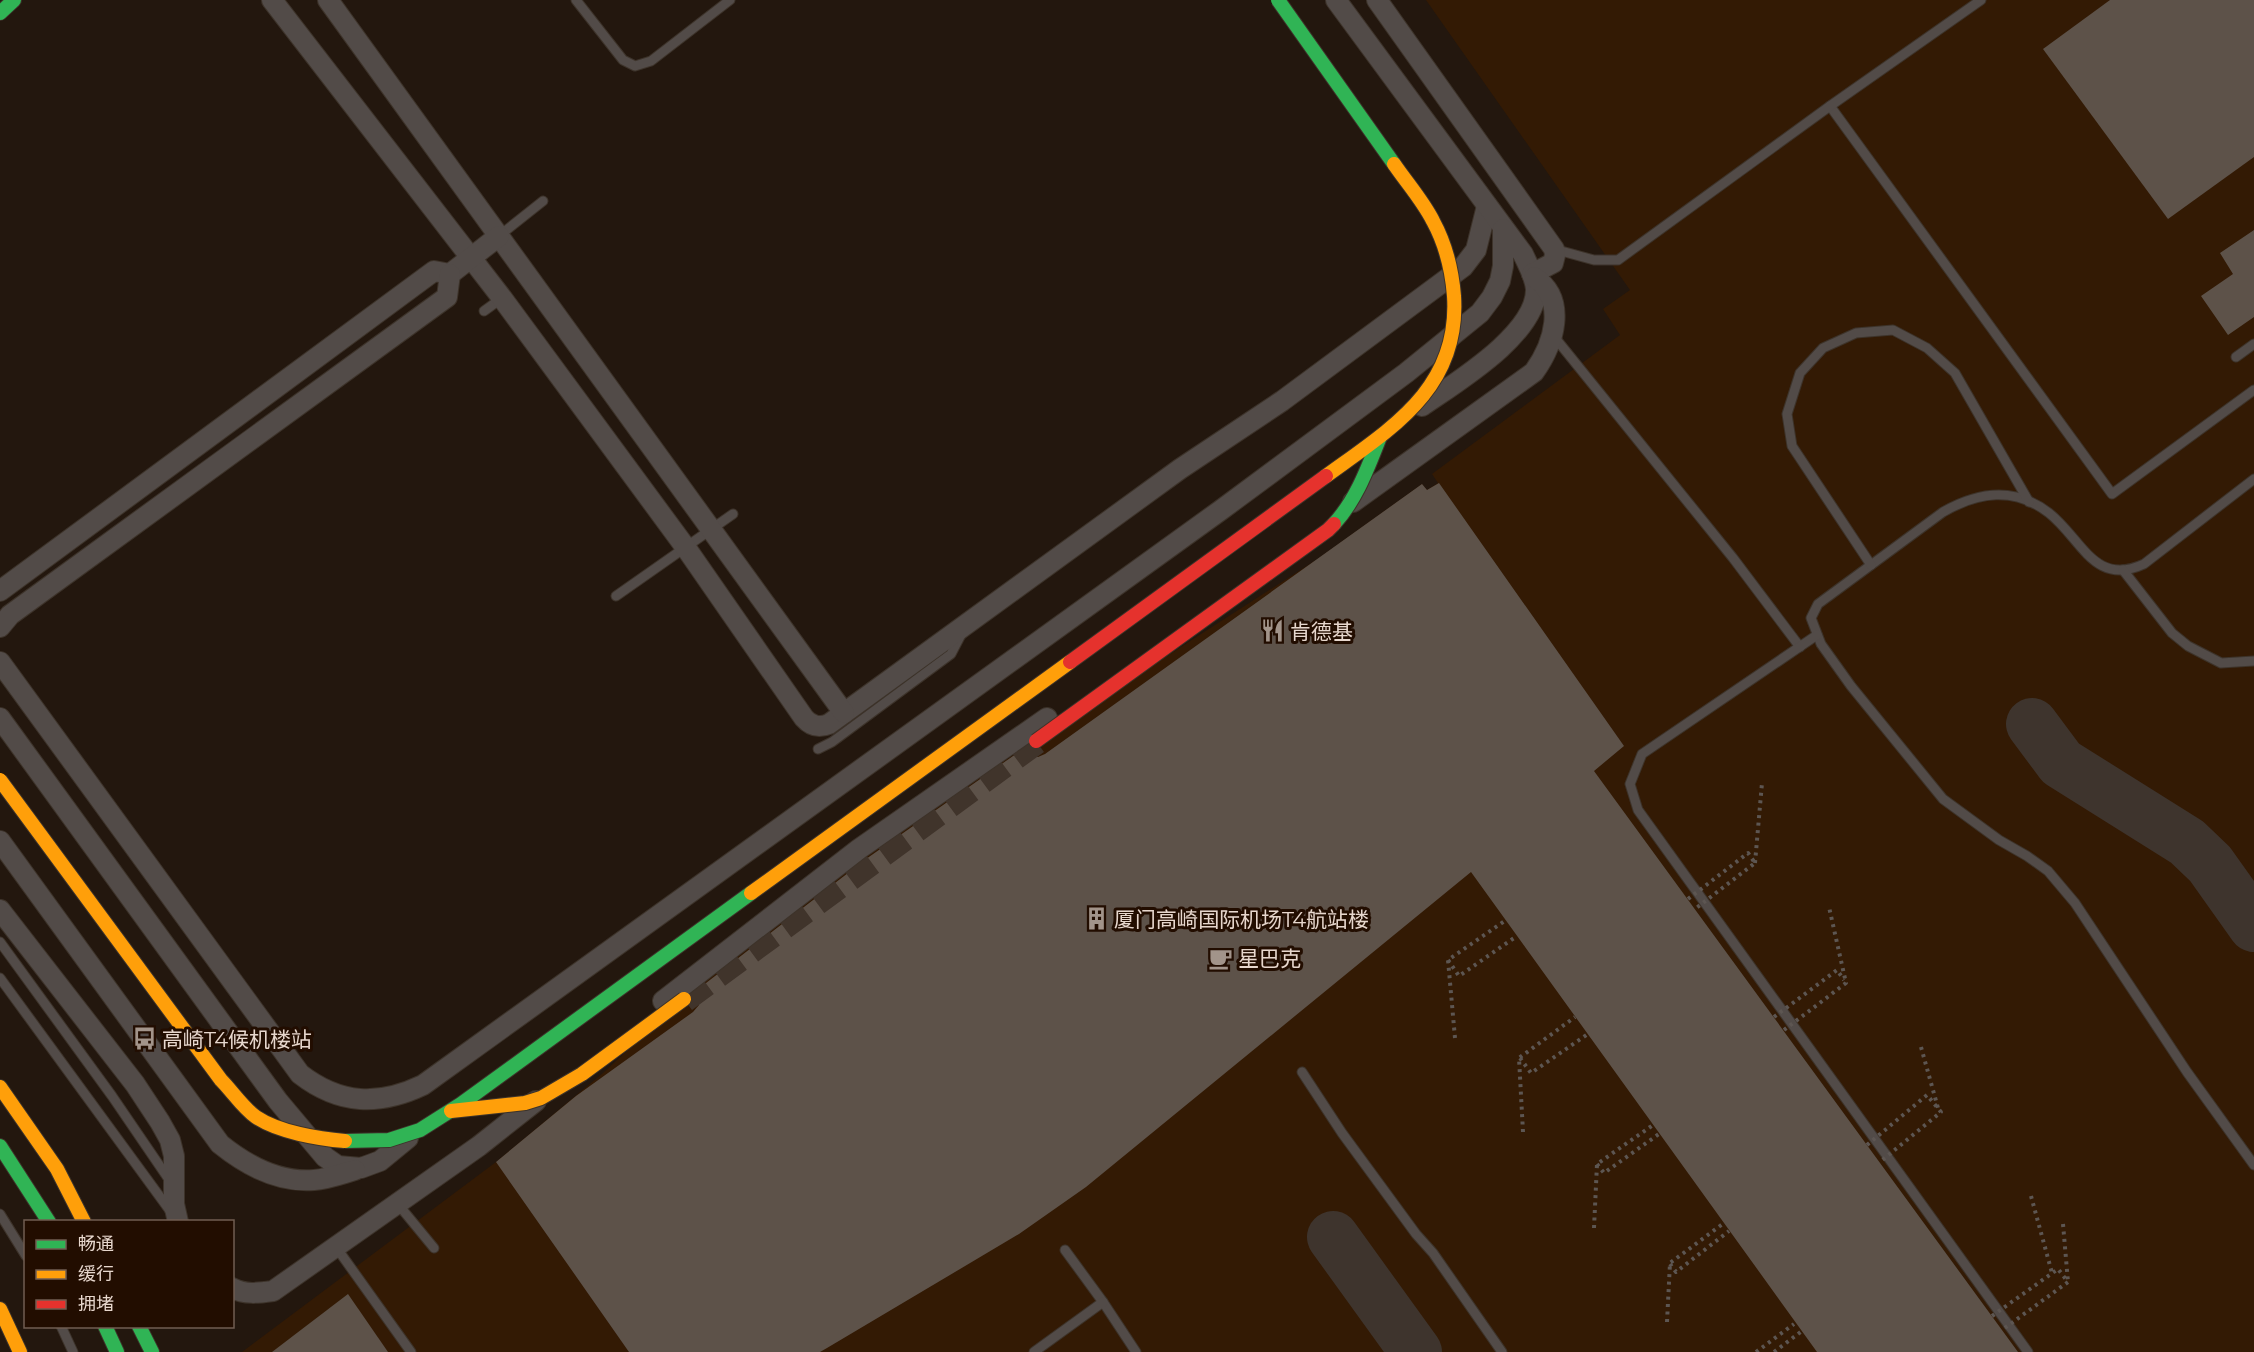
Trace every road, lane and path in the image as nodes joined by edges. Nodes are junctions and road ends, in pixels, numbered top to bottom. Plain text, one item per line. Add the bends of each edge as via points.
1 (14, 0) edge
2 (272, 0) edge
3 (328, 0) edge
4 (576, 0) edge
5 (730, 0) edge
6 (1278, 0) edge
7 (1336, 0) edge
8 (1377, 0) edge
9 (1981, 0) edge
10 (0, 12) edge
11 (1830, 106) junction
12 (543, 201) dead end
13 (1487, 206) junction
14 (1503, 229) junction
15 (499, 237) junction
16 (1554, 249) junction
17 (471, 257) junction
18 (450, 274) junction
19 (1533, 275) junction
20 (502, 298) junction
21 (484, 311) dead end
22 (1552, 334) junction
23 (2254, 344) edge
24 (2236, 357) dead end
25 (2254, 390) edge
26 (1380, 437) junction
27 (2254, 479) edge
28 (2030, 502) junction
29 (733, 514) dead end
30 (711, 529) junction
31 (686, 548) junction
32 (1871, 565) junction
33 (2123, 570) junction
34 (0, 591) edge
35 (616, 596) dead end
36 (965, 626) junction
37 (0, 627) edge
38 (1817, 635) junction
39 (1800, 647) junction
40 (2254, 661) edge
41 (0, 662) edge
42 (844, 713) junction
43 (0, 718) edge
44 (1036, 741) tunnel mouth
45 (818, 749) dead end
46 (0, 780) edge
47 (1762, 783) dead end
48 (0, 841) edge
49 (1755, 863) junction
50 (1688, 899) dead end
51 (1829, 908) dead end
52 (1695, 909) dead end
53 (0, 910) edge
54 (1506, 921) dead end
55 (1516, 936) dead end
56 (0, 942) edge
57 (1448, 960) junction
58 (0, 978) edge
59 (1846, 983) junction
60 (684, 999) tunnel mouth
61 (1575, 1017) dead end
62 (1774, 1017) dead end
63 (1784, 1030) dead end
64 (1587, 1034) dead end
65 (1455, 1038) dead end
66 (1922, 1047) dead end
67 (1519, 1058) junction
68 (1302, 1072) dead end
69 (0, 1088) edge
70 (1938, 1108) junction
71 (449, 1111) junction
72 (1653, 1125) dead end
73 (1523, 1132) dead end
74 (1659, 1134) dead end
75 (1867, 1145) dead end
76 (0, 1146) edge
77 (1880, 1162) dead end
78 (1597, 1164) junction
79 (2254, 1165) edge
80 (361, 1168) junction
81 (175, 1188) junction
82 (2031, 1196) dead end
83 (397, 1203) junction
84 (0, 1214) edge
85 (48, 1220) edge
86 (83, 1220) edge
87 (177, 1220) edge
88 (178, 1220) edge
89 (1724, 1223) dead end
90 (2063, 1224) dead end
91 (1593, 1228) dead end
92 (1730, 1231) dead end
93 (336, 1247) junction
94 (434, 1248) dead end
95 (1065, 1250) dead end
96 (24, 1253) edge
97 (1670, 1263) junction
98 (2052, 1273) junction
99 (2068, 1282) junction
100 (234, 1289) edge
101 (1103, 1302) junction
102 (0, 1309) edge
103 (1992, 1316) dead end
104 (1667, 1322) dead end
105 (1794, 1324) dead end
106 (62, 1328) edge
107 (106, 1328) edge
108 (140, 1328) edge
109 (2002, 1330) dead end
110 (1802, 1331) dead end
111 (20, 1352) edge
112 (73, 1352) edge
113 (117, 1352) edge
114 (152, 1352) edge
115 (411, 1352) edge
116 (1034, 1352) edge
117 (1136, 1352) edge
118 (1502, 1352) edge
119 (1756, 1352) edge
120 (1774, 1352) edge
121 (2028, 1352) edge

1 - 10 main road
2 - 17 street
3 - 15 street
4 - 5 lane via 623,60 635,66 651,61
6 - 26 main road, bridge via 1433,220 1452,272 1456,311 1444,363 1428,392
7 - 13 street
8 - 16 street
9 - 11 lane
11 - 16 lane via 1617,260 1594,260
11 - 25 lane via 2112,494
12 - 15 lane
13 - 14 street
13 - 36 street via 1476,250 1463,267
14 - 19 street via 1523,254
14 - 41 street via 1503,266 1492,297 1480,313 1406,372 1221,510 443,1071 403,1095 362,1100 339,1096 316,1087 300,1074
15 - 17 street
15 - 30 street
16 - 19 street via 1553,263
17 - 18 street
17 - 20 street
18 - 34 street via 434,271
18 - 37 street via 447,297 10,615
19 - 22 street via 1551,295
19 - 80 street via 1535,296 1527,319 1486,361 482,1076 380,1161
20 - 21 lane
20 - 31 street
22 - 39 lane
22 - 83 street via 1541,362 1521,383 859,849 479,1146
23 - 24 lane
26 - 44 main road, bridge via 1356,495 1328,530
26 - 71 main road, bridge
27 - 33 lane via 2144,564
28 - 32 lane via 1988,494 1964,500
28 - 32 lane via 1955,373 1927,348 1893,330 1856,333 1822,348 1800,373 1787,414 1792,446
28 - 33 lane via 2050,514 2101,566
29 - 30 lane
30 - 31 lane
30 - 42 street
31 - 35 lane
31 - 42 street via 804,718 810,724 824,726
32 - 38 lane via 1818,604 1811,618
33 - 40 lane via 2172,633 2188,646 2221,663
36 - 42 street
36 - 45 lane via 951,654
38 - 39 lane
38 - 79 lane via 1851,686 1943,799 2048,871 2068,895
39 - 121 lane via 1642,754 1630,784 1632,793 1638,810
43 - 80 street via 278,1101 325,1157 338,1166
46 - 71 main road, bridge via 221,1080 256,1117 319,1139 389,1140 420,1130
47 - 49 path
48 - 80 street via 220,1144 258,1169 295,1179 314,1180
49 - 50 path, bridge via 1748,854
49 - 52 path, bridge
51 - 59 path, bridge
53 - 81 street via 160,1122 174,1156
54 - 57 path
55 - 57 path via 1459,976
56 - 81 lane
57 - 65 path
58 - 87 lane
59 - 62 path, bridge via 1837,970
59 - 63 path, bridge
60 - 71 main road, bridge via 582,1074 542,1098
61 - 67 path
64 - 67 path via 1531,1073
66 - 70 path
67 - 73 path
68 - 118 lane
69 - 86 main road via 57,1169
70 - 75 path, bridge via 1927,1095
70 - 77 path, bridge via 1941,1112
72 - 78 path
74 - 78 path via 1604,1173
76 - 85 main road
78 - 91 path
81 - 88 street
82 - 98 path
83 - 93 street
83 - 94 lane
84 - 96 lane
89 - 97 path
90 - 99 path
92 - 97 path via 1676,1272
93 - 100 street via 273,1291
93 - 115 lane
95 - 101 lane
97 - 104 path
98 - 99 path, bridge via 2058,1269
98 - 103 path, bridge
99 - 109 path, bridge
101 - 116 lane
101 - 117 lane
102 - 111 main road
105 - 119 path
106 - 112 lane
107 - 113 main road
108 - 114 main road
110 - 120 path

